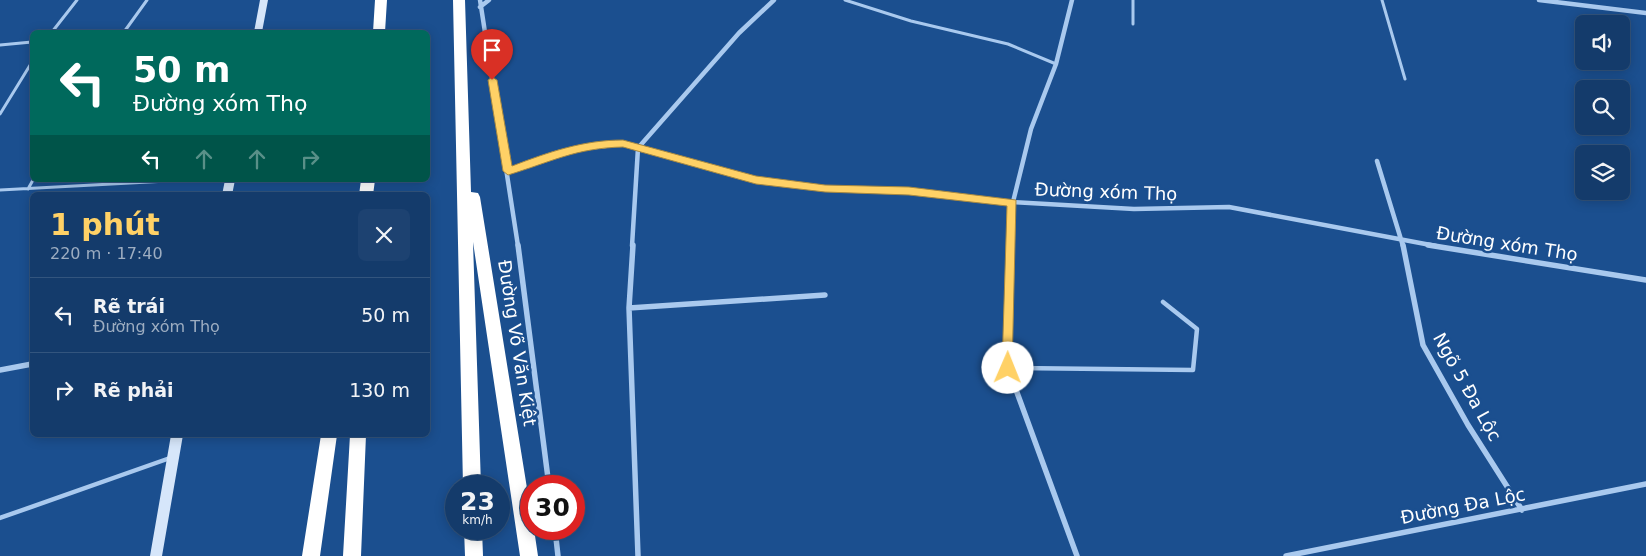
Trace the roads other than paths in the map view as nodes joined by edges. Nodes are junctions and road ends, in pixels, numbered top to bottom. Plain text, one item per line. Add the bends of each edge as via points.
1 (77, 0) edge
2 (147, 0) edge
3 (264, 0) edge
4 (381, 0) edge
5 (458, 0) edge
6 (480, 0) edge
7 (490, 0) edge
8 (774, 0) edge
9 (845, 0) edge
10 (1072, 0) edge
11 (1133, 0) edge
12 (1382, 0) edge
13 (1539, 0) edge
14 (480, 7) junction
15 (1646, 14) edge
16 (1133, 24) dead end
17 (54, 30) edge
18 (125, 30) edge
19 (258, 30) edge
20 (379, 30) edge
21 (30, 42) edge
22 (0, 45) edge
23 (1056, 64) junction
24 (30, 65) edge
25 (1405, 80) dead end
26 (0, 114) edge
27 (464, 136) junction
28 (638, 148) junction
29 (1377, 161) dead end
30 (508, 171) junction
31 (32, 182) edge
32 (151, 182) edge
33 (28, 189) junction
34 (0, 190) edge
35 (1013, 202) junction
36 (1402, 241) junction
37 (1646, 280) edge
38 (824, 295) dead end
39 (1164, 302) dead end
40 (629, 308) junction
41 (30, 364) edge
42 (1008, 368) junction
43 (0, 370) edge
44 (177, 437) edge
45 (329, 437) edge
46 (358, 437) edge
47 (172, 458) junction
48 (472, 475) edge
49 (548, 475) edge
50 (1646, 484) edge
51 (1522, 510) junction
52 (0, 518) edge
53 (473, 540) edge
54 (556, 540) edge
55 (156, 556) edge
56 (311, 556) edge
57 (352, 556) edge
58 (474, 556) edge
59 (529, 556) edge
60 (558, 556) edge
61 (638, 556) edge
62 (1077, 556) edge
63 (1286, 556) edge

1 - 17 lane
2 - 18 lane
3 - 19 main road
4 - 20 highway
5 - 27 highway, Đường Võ Văn Kiệt
6 - 14 street
7 - 14 street
8 - 28 street via 739,33
9 - 23 lane via 911,21 1008,44
10 - 23 street
11 - 16 lane
12 - 25 lane
13 - 15 street
14 - 30 street
21 - 22 lane
23 - 35 street via 1031,129
24 - 26 lane
27 - 48 highway, Đường Võ Văn Kiệt
27 - 59 highway, Đường Võ Văn Kiệt
28 - 30 street, Đường xóm Thọ via 603,144 568,150
28 - 35 street, Đường xóm Thọ via 756,180
28 - 40 street
29 - 36 street, Ngõ 5 Đa Lộc
30 - 49 street
31 - 33 lane
32 - 33 lane
33 - 34 lane
35 - 36 street, Đường xóm Thọ via 1134,208 1229,208 1275,214
35 - 42 street
36 - 37 street, Đường xóm Thọ
36 - 51 street, Ngõ 5 Đa Lộc via 1423,344 1468,425
38 - 40 street
39 - 42 lane via 1198,329 1193,370
40 - 61 street
41 - 43 street
42 - 62 street
44 - 47 main road
45 - 56 highway
46 - 57 highway
47 - 52 lane
47 - 55 main road
50 - 51 street, Đường Đa Lộc
51 - 63 street, Đường Đa Lộc
53 - 58 highway
54 - 60 street

